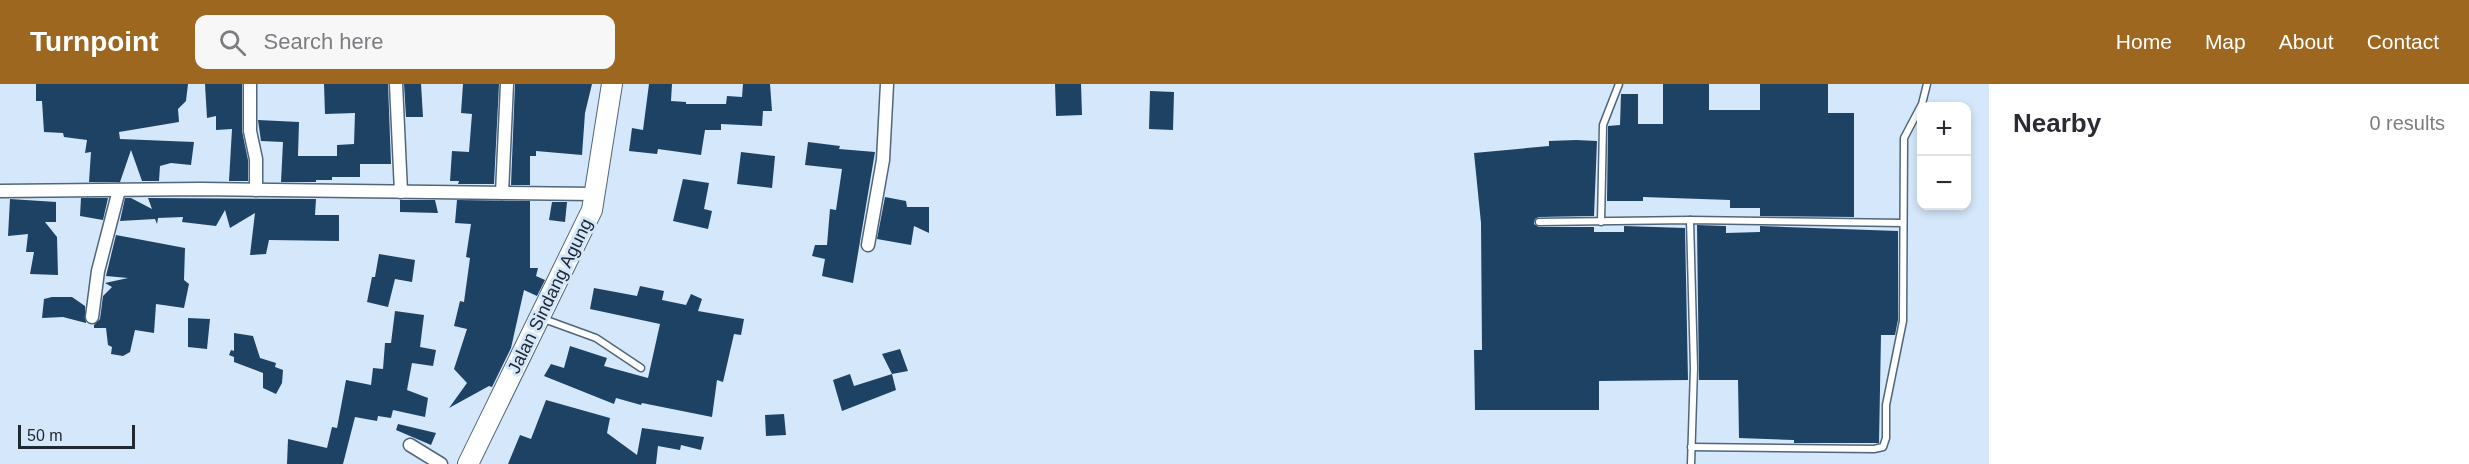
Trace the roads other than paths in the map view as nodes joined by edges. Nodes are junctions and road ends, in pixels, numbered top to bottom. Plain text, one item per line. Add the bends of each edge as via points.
1 (250, 84) edge
2 (396, 84) edge
3 (507, 84) edge
4 (612, 84) edge
5 (887, 84) edge
6 (1619, 84) edge
7 (1927, 84) edge
8 (119, 190) junction
9 (256, 190) junction
10 (0, 191) edge
11 (401, 192) junction
12 (502, 193) junction
13 (596, 194) junction
14 (1690, 220) junction
15 (1539, 222) dead end
16 (1601, 222) junction
17 (1903, 223) junction
18 (867, 245) dead end
19 (92, 317) dead end
20 (541, 318) junction
21 (641, 368) dead end
22 (411, 444) dead end
23 (1691, 447) junction
24 (441, 464) edge
25 (468, 464) edge
26 (1690, 464) edge

1 - 9 street
2 - 11 street
3 - 12 street
4 - 13 main road, Jalan Sindang Agung
5 - 18 street via 883,160
6 - 16 lane via 1603,125
7 - 17 lane via 1922,104 1904,138
8 - 9 street
8 - 10 street
8 - 19 street via 98,271
9 - 11 street
11 - 12 street
12 - 13 street
13 - 20 main road, Jalan Sindang Agung via 582,233
14 - 16 lane
14 - 17 lane
14 - 23 lane via 1694,368
15 - 16 lane
17 - 23 lane via 1903,321 1886,405 1883,447
20 - 21 lane via 596,338
20 - 25 main road, Jalan Sindang Agung
22 - 24 street
23 - 26 lane

